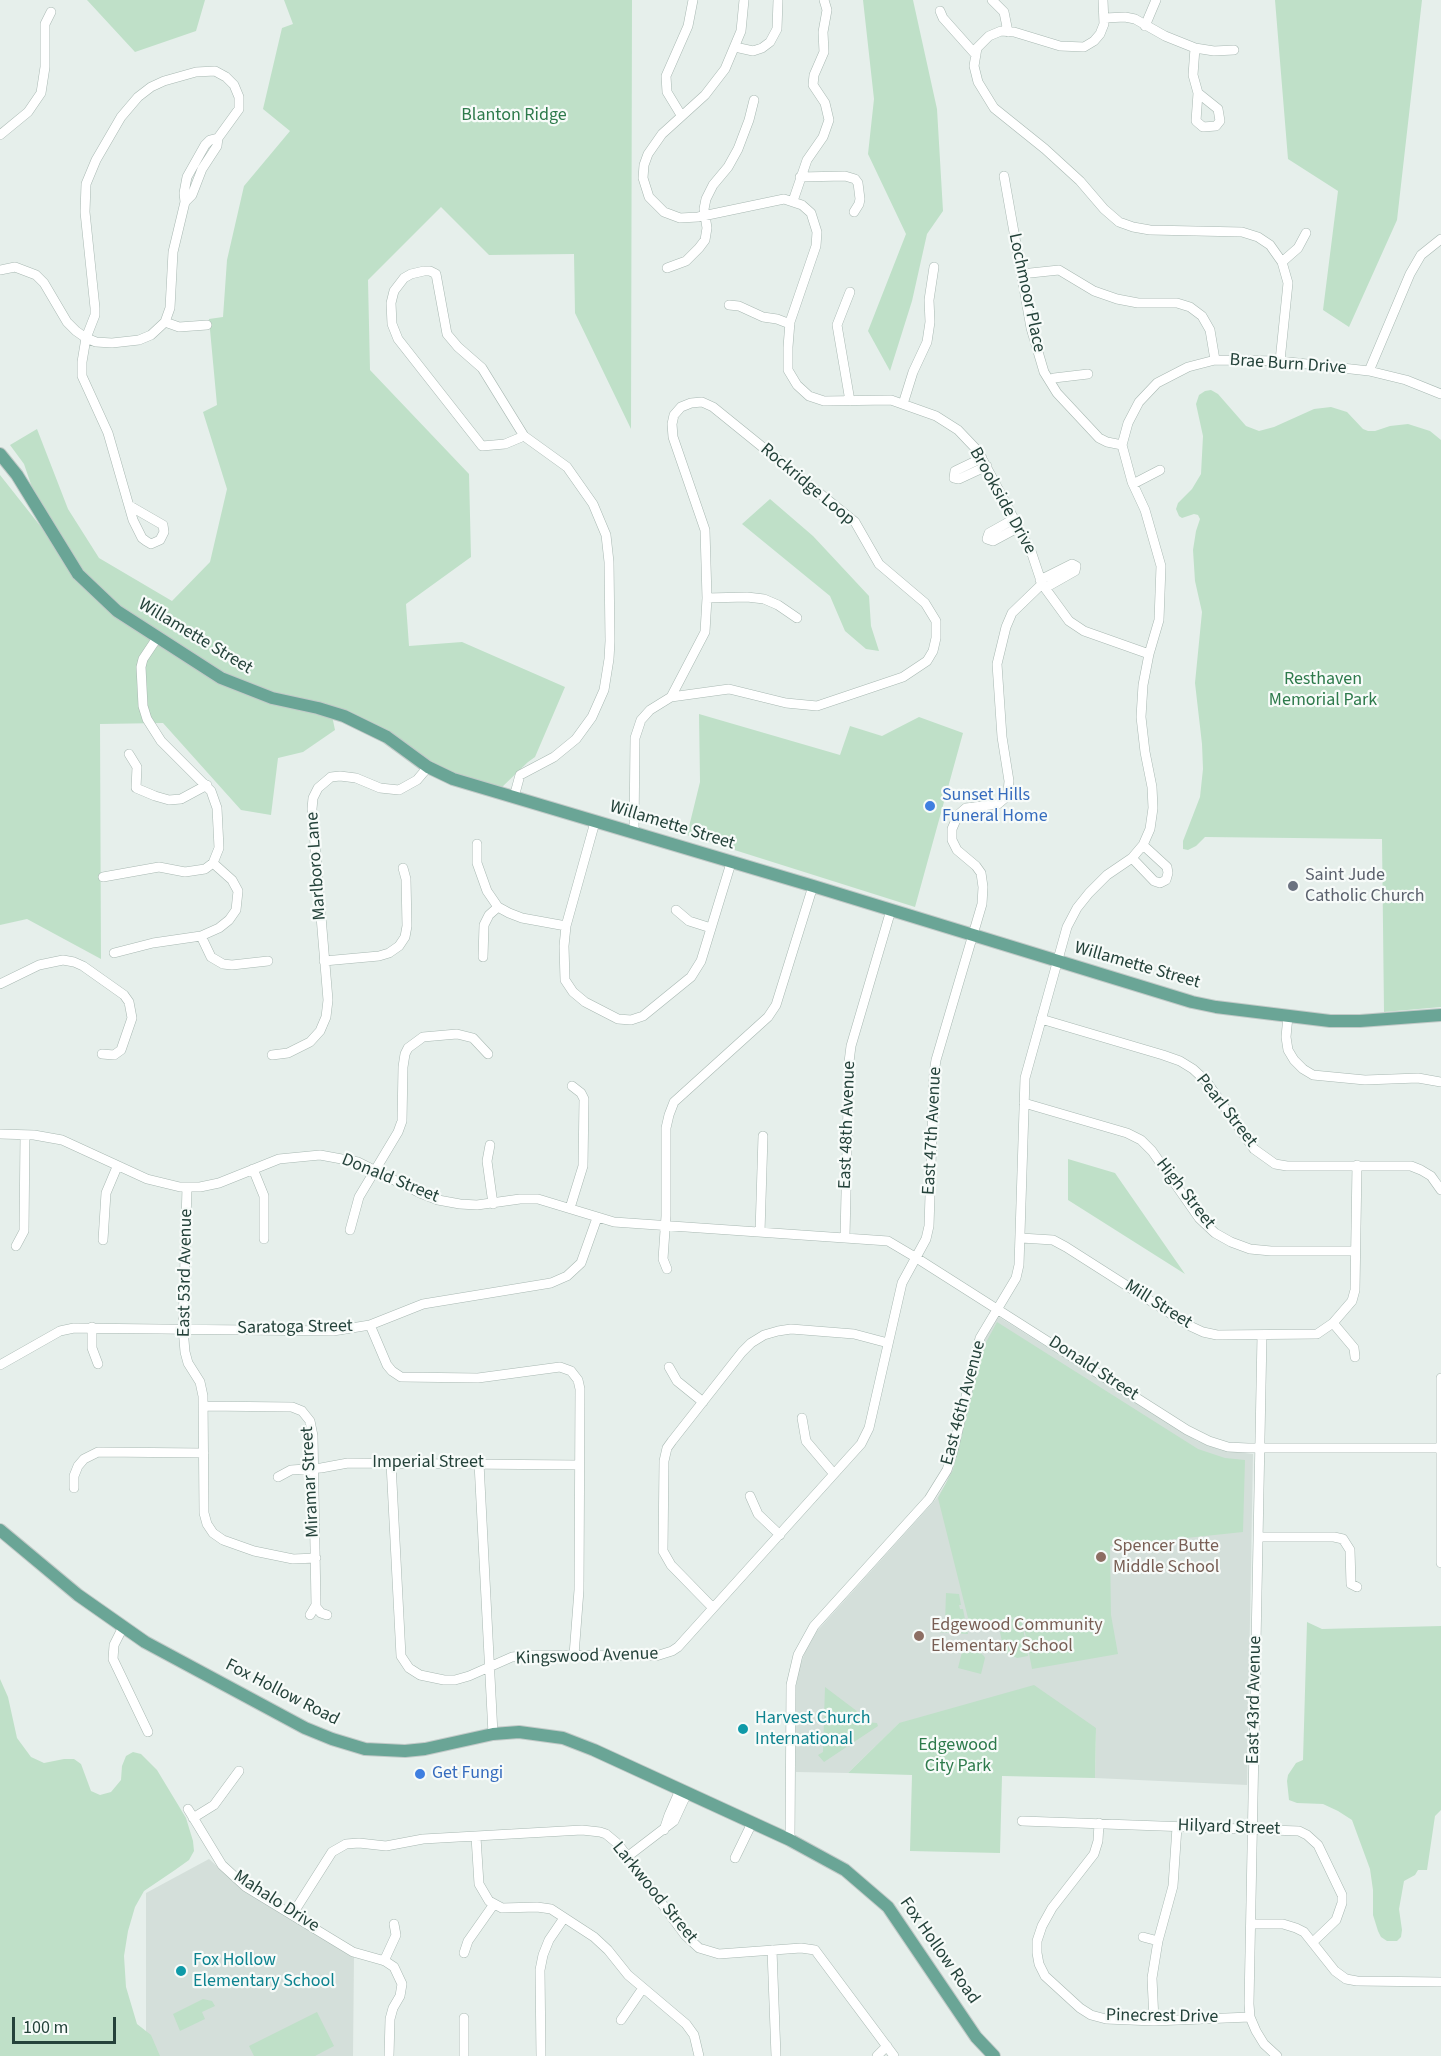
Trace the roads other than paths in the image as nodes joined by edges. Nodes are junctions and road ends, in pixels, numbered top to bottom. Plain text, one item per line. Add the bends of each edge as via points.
1 (693, 0) edge
2 (744, 0) edge
3 (778, 0) edge
4 (824, 0) edge
5 (992, 0) edge
6 (1103, 0) edge
7 (1156, 0) edge
8 (940, 11) dead end
9 (51, 12) dead end
10 (1105, 18) junction
11 (1145, 26) junction
12 (1008, 32) junction
13 (735, 47) junction
14 (1195, 48) junction
15 (1234, 51) dead end
16 (976, 55) junction
17 (1198, 93) dead end
18 (754, 99) dead end
19 (681, 115) junction
20 (0, 135) edge
21 (1004, 176) dead end
22 (800, 177) junction
23 (793, 201) junction
24 (854, 212) dead end
25 (705, 216) junction
26 (1306, 233) dead end
27 (1441, 238) edge
28 (1282, 262) junction
29 (934, 267) dead end
30 (667, 268) dead end
31 (0, 270) edge
32 (1021, 274) junction
33 (850, 292) dead end
34 (729, 304) dead end
35 (165, 322) junction
36 (790, 324) junction
37 (207, 325) dead end
38 (86, 338) junction
39 (1215, 360) junction
40 (1280, 361) junction
41 (1369, 371) junction
42 (1088, 374) dead end
43 (1049, 381) junction
44 (1441, 394) edge
45 (850, 400) junction
46 (903, 404) junction
47 (524, 436) junction
48 (1122, 445) junction
49 (0, 454) edge
50 (1160, 470) dead end
51 (1133, 484) junction
52 (130, 506) dead end
53 (1043, 584) junction
54 (707, 598) junction
55 (797, 618) dead end
56 (157, 638) junction
57 (1149, 654) junction
58 (682, 677) junction
59 (693, 694) junction
60 (671, 697) junction
61 (129, 754) dead end
62 (428, 768) junction
63 (207, 785) junction
64 (514, 797) junction
65 (595, 822) junction
66 (634, 833) junction
67 (477, 844) dead end
68 (1143, 844) junction
69 (1132, 858) junction
70 (213, 863) junction
71 (731, 863) junction
72 (403, 868) dead end
73 (104, 877) dead end
74 (813, 886) junction
75 (498, 907) junction
76 (676, 910) dead end
77 (891, 910) junction
78 (566, 927) junction
79 (711, 928) junction
80 (201, 936) junction
81 (973, 936) junction
82 (114, 953) dead end
83 (483, 957) dead end
84 (268, 961) dead end
85 (324, 961) junction
86 (1057, 962) junction
87 (0, 984) edge
88 (1441, 1015) edge
89 (1288, 1016) junction
90 (1041, 1019) junction
91 (102, 1054) dead end
92 (488, 1054) dead end
93 (272, 1055) dead end
94 (1441, 1082) edge
95 (572, 1086) dead end
96 (1024, 1102) junction
97 (0, 1134) edge
98 (25, 1135) junction
99 (763, 1136) dead end
100 (490, 1145) dead end
101 (1357, 1166) junction
102 (117, 1167) junction
103 (253, 1168) junction
104 (375, 1169) junction
105 (187, 1187) junction
106 (1441, 1190) edge
107 (493, 1203) junction
108 (570, 1208) junction
109 (597, 1218) junction
110 (665, 1226) junction
111 (350, 1230) dead end
112 (760, 1232) junction
113 (845, 1237) junction
114 (1021, 1238) junction
115 (264, 1239) dead end
116 (103, 1240) dead end
117 (16, 1246) dead end
118 (1356, 1251) junction
119 (915, 1257) junction
120 (667, 1269) dead end
121 (997, 1308) junction
122 (1333, 1323) junction
123 (370, 1325) junction
124 (92, 1327) junction
125 (183, 1328) junction
126 (1262, 1335) junction
127 (888, 1343) junction
128 (1355, 1358) dead end
129 (98, 1364) dead end
130 (0, 1365) edge
131 (669, 1367) dead end
132 (1441, 1378) edge
133 (703, 1402) junction
134 (204, 1406) junction
135 (802, 1418) dead end
136 (1260, 1448) junction
137 (1440, 1448) edge
138 (204, 1453) junction
139 (391, 1463) junction
140 (479, 1463) junction
141 (579, 1465) junction
142 (313, 1469) junction
143 (834, 1474) junction
144 (278, 1477) dead end
145 (74, 1488) dead end
146 (750, 1496) dead end
147 (0, 1530) edge
148 (780, 1535) junction
149 (1258, 1537) junction
150 (315, 1558) junction
151 (1441, 1563) edge
152 (1358, 1587) dead end
153 (713, 1608) junction
154 (327, 1615) dead end
155 (123, 1627) junction
156 (574, 1655) junction
157 (489, 1667) junction
158 (148, 1732) dead end
159 (493, 1734) junction
160 (239, 1771) dead end
161 (684, 1792) junction
162 (1022, 1821) dead end
163 (752, 1823) junction
164 (1099, 1823) junction
165 (1177, 1827) junction
166 (1252, 1829) junction
167 (476, 1837) junction
168 (790, 1840) junction
169 (627, 1857) junction
170 (735, 1858) dead end
171 (494, 1904) junction
172 (292, 1915) junction
173 (564, 1918) junction
174 (394, 1924) dead end
175 (1251, 1924) junction
176 (1143, 1937) dead end
177 (1158, 1941) junction
178 (1313, 1942) junction
179 (772, 1950) junction
180 (464, 1953) dead end
181 (384, 1961) junction
182 (1441, 1982) edge
183 (643, 1988) junction
184 (1250, 2017) junction
185 (464, 2018) dead end
186 (621, 2020) dead end
187 (1154, 2020) junction
188 (887, 2046) junction
189 (389, 2056) edge
190 (464, 2056) edge
191 (541, 2056) edge
192 (699, 2056) edge
193 (776, 2056) edge
194 (877, 2056) edge
195 (894, 2056) edge
196 (994, 2056) edge
197 (1277, 2056) edge

1 - 19 street via 688,26 666,80 667,92
2 - 13 street
3 - 13 street via 778,22 770,42 753,51
4 - 22 street via 824,52 813,85 825,103 829,120
5 - 12 street via 1004,12
6 - 10 street
7 - 11 street
8 - 16 street via 941,17
9 - 20 street via 45,22 41,93 28,112
10 - 11 street via 1125,17
10 - 12 street via 1100,34 1083,47 1060,46
11 - 14 street
12 - 16 street via 989,36 977,48
13 - 19 street via 712,88
14 - 15 street
14 - 17 street via 1193,75
16 - 28 street via 978,82 994,108 1045,149 1119,222 1149,230 1250,234 1270,245
18 - 25 street via 733,160 708,195
19 - 25 street via 651,149 644,165 644,183 652,201 667,214 685,219
21 - 32 street, Lochmoor Place
22 - 23 street
22 - 24 street via 855,179 860,204
23 - 25 street via 768,201
23 - 36 street, Brookside Drive via 811,213 817,232
25 - 30 street via 703,244 686,261
26 - 28 street via 1298,248
27 - 41 street via 1421,255 1410,274
28 - 40 street via 1288,283
29 - 46 street via 927,342
31 - 38 street via 15,267 36,275 67,322
32 - 39 street via 1059,270 1116,299 1190,307 1202,316 1210,330
32 - 43 street, Lochmoor Place via 1035,348
33 - 45 street via 837,325
34 - 36 street
35 - 37 street via 179,327
35 - 38 street via 139,340 104,343
35 - 38 street via 170,308 173,252 185,202 192,195 218,138 238,112 239,97 231,81 209,70 145,91 126,110 96,160 86,184 85,212 95,309
36 - 45 street, Brookside Drive via 788,370 797,385 809,396 824,401
38 - 52 street via 82,376 108,433
39 - 40 street, Brae Burn Drive
39 - 48 street, Brae Burn Drive via 1188,367 1157,383 1139,402
40 - 41 street, Brae Burn Drive
41 - 44 street, Brae Burn Drive
42 - 43 street
43 - 48 street, Lochmoor Place via 1099,438
45 - 46 street, Brookside Drive via 891,400
46 - 53 street, Brookside Drive via 936,416 958,430 978,451 1031,551
47 - 47 street via 482,368 447,334 438,278 427,271 407,276 392,296 396,337 482,446 506,444
47 - 64 street via 567,467 601,521 609,562 610,641 604,690 584,730 554,757 520,775
48 - 51 street
49 - 56 main road, Willamette Street via 78,574 117,611
50 - 51 street
51 - 57 street via 1161,566 1159,620
53 - 57 street, Brookside Drive via 1069,621 1084,631
53 - 81 street, East 47th Avenue via 1012,613 997,664 1008,793 998,804 966,808 952,829 956,848 976,866 982,878 982,904
54 - 55 street via 764,599
54 - 58 street, Rockridge Loop via 705,632
54 - 59 street, Rockridge Loop via 705,530 672,430 678,410 697,402 713,407 855,522 879,564 925,603 936,621 936,638 927,661 903,677 817,706 729,689
56 - 62 main road, Willamette Street via 244,689 331,711 365,725
56 - 63 street via 141,667 147,719 161,741
57 - 68 street via 1141,717 1153,807
58 - 59 street via 680,692
58 - 60 street, Rockridge Loop
59 - 60 street, Rockridge Loop
60 - 66 street via 650,710 636,732
61 - 63 street via 136,767 136,788 155,796 181,799
62 - 64 main road, Willamette Street
62 - 85 street, Marlboro Lane via 399,790 340,776 331,777 318,788 312,809
63 - 70 street via 217,808 219,848
64 - 65 main road, Willamette Street
65 - 66 main road, Willamette Street
65 - 78 street
66 - 71 main road, Willamette Street
67 - 75 street via 477,863 487,891
68 - 69 street
68 - 69 street via 1167,867 1166,880 1154,881
69 - 86 street via 1107,875 1077,908
70 - 73 street via 185,872 159,867
70 - 80 street via 236,885 238,903 229,920
71 - 74 main road, Willamette Street
71 - 79 street
72 - 85 street via 407,926 399,946 379,956
74 - 77 main road, Willamette Street
74 - 110 street via 776,1005 768,1017 674,1102 666,1128
75 - 78 street via 522,918
75 - 83 street via 484,925
76 - 79 street via 689,921
77 - 81 main road, Willamette Street
77 - 113 street, East 48th Avenue via 851,1046
78 - 79 street via 566,980 573,992 607,1014 631,1020 654,1009 691,977 701,961
80 - 82 street
80 - 84 street via 211,957 223,964
81 - 86 main road, Willamette Street
81 - 119 street, East 47th Avenue via 936,1060 929,1226
85 - 93 street, Marlboro Lane via 328,999 320,1031 299,1049
86 - 89 main road, Willamette Street via 1192,1002
86 - 90 street, East 46th Avenue
87 - 91 street via 39,965 63,960 83,966 124,994 132,1012 128,1032 120,1052
88 - 89 main road, Willamette Street via 1360,1021
89 - 94 street via 1288,1050 1293,1060 1313,1075
90 - 96 street, East 46th Avenue via 1025,1078
90 - 101 street, Pearl Street via 1163,1055 1193,1069 1206,1081 1254,1149 1275,1164
92 - 104 street via 473,1038 457,1034 429,1035 411,1044 404,1061 402,1121
95 - 108 street via 584,1099 583,1166
96 - 114 street, East 46th Avenue
96 - 118 street, High Street via 1141,1140 1199,1218 1230,1242 1271,1251
97 - 98 street, Donald Street
98 - 102 street, Donald Street via 62,1140
98 - 117 street via 24,1231
99 - 112 street
100 - 107 street via 487,1161
101 - 106 street, Pearl Street via 1416,1168 1431,1176
101 - 118 street
102 - 105 street, Donald Street via 159,1183
102 - 116 street via 106,1193
103 - 104 street, Donald Street via 279,1159 320,1155 345,1158
103 - 105 street, Donald Street via 219,1183
103 - 115 street via 264,1196
104 - 107 street, Donald Street via 438,1200
104 - 111 street via 355,1205
105 - 125 street, East 53rd Avenue
107 - 108 street, Donald Street via 538,1199
108 - 109 street, Donald Street
109 - 110 street, Donald Street
109 - 123 street, Saratoga Street via 581,1263 559,1280 423,1304
110 - 112 street, Donald Street
110 - 120 street via 663,1262
112 - 113 street, Donald Street
113 - 119 street, Donald Street via 888,1241
114 - 121 street, East 46th Avenue via 1016,1278
114 - 126 street, Mill Street via 1053,1240 1203,1332
118 - 122 street via 1352,1301
119 - 121 street, Donald Street
119 - 127 street, Kingswood Avenue via 902,1283
121 - 136 street, Donald Street via 1187,1430 1228,1447
121 - 168 street, East 46th Avenue via 980,1338 953,1451 939,1484 813,1626 798,1655 791,1685
122 - 126 street, Mill Street via 1317,1334
122 - 128 street via 1354,1348
123 - 125 street, Saratoga Street via 333,1331
123 - 141 street via 387,1365 401,1377 478,1378 554,1366 571,1371 580,1389
124 - 125 street, Saratoga Street
124 - 129 street via 92,1348
124 - 130 street, Saratoga Street via 60,1331
125 - 134 street, East 53rd Avenue via 185,1352 200,1382
126 - 136 street, East 43rd Avenue
127 - 133 street via 850,1333 791,1329 771,1333 746,1347
127 - 143 street, Kingswood Avenue via 867,1433
131 - 133 street via 677,1381
132 - 137 street
133 - 153 street via 665,1454 663,1544 670,1565
134 - 138 street, East 53rd Avenue
134 - 142 street, Miramar Street via 297,1408 306,1414 312,1428
135 - 143 street via 806,1441
136 - 137 street, Donald Street
136 - 149 street, East 43rd Avenue
137 - 151 street
138 - 145 street via 98,1452 78,1466
138 - 150 street, East 53rd Avenue via 204,1513 213,1533 268,1555
139 - 140 street, Imperial Street
139 - 142 street, Imperial Street via 348,1463
139 - 157 street, Kingswood Avenue via 401,1656 420,1675 444,1680 469,1676
140 - 141 street, Imperial Street
140 - 157 street
141 - 156 street via 579,1590
142 - 144 street, Imperial Street via 291,1470
142 - 150 street, Miramar Street
143 - 148 street, Kingswood Avenue
146 - 148 street via 758,1514
147 - 155 main road, Fox Hollow Road
148 - 153 street, Kingswood Avenue
149 - 152 street via 1343,1539 1350,1550 1351,1584
149 - 166 street, East 43rd Avenue
150 - 154 street, Miramar Street via 313,1611
153 - 156 street, Kingswood Avenue via 667,1654
155 - 158 street via 114,1645 113,1659
155 - 159 main road, Fox Hollow Road via 305,1728 347,1744 405,1751
156 - 157 street, Kingswood Avenue via 531,1655
157 - 159 street
159 - 161 main road, Fox Hollow Road via 526,1732 563,1738
160 - 172 street, Mahalo Drive via 214,1805 191,1813 229,1873
161 - 163 main road, Fox Hollow Road
161 - 169 street via 676,1818
162 - 164 street, Hilyard Street
163 - 168 main road, Fox Hollow Road
163 - 170 street
164 - 165 street, Hilyard Street
164 - 187 street, Pinecrest Drive via 1094,1854 1042,1926 1037,1941 1038,1964 1052,1984 1091,2015
165 - 166 street, Hilyard Street
165 - 177 street via 1173,1886
166 - 175 street, East 43rd Avenue
166 - 178 street, Hilyard Street via 1299,1831 1318,1845 1340,1887 1342,1903 1336,1920
167 - 169 street, Larkwood Street via 591,1831 606,1834
167 - 171 street via 479,1884
167 - 172 street, Larkwood Street via 423,1839 386,1846 354,1842 339,1846
168 - 196 main road, Fox Hollow Road via 844,1870 888,1907 976,2037
169 - 179 street, Larkwood Street via 699,1948 719,1954
171 - 173 street via 507,1908 547,1908
171 - 180 street
172 - 181 street, Mahalo Drive via 353,1952
173 - 183 street via 602,1943 623,1971
173 - 191 street via 549,1940 540,1970
174 - 181 street via 395,1938
175 - 178 street via 1290,1926 1304,1932
175 - 184 street, East 43rd Avenue
176 - 177 street
177 - 187 street via 1152,1965
178 - 182 street via 1346,1979
179 - 188 street, Larkwood Street via 815,1950
179 - 193 street
181 - 189 street via 394,1967 402,1984 391,2014
183 - 186 street
183 - 192 street via 686,2024 694,2035
184 - 187 street, Pinecrest Drive
184 - 197 street, East 43rd Avenue via 1264,2044
185 - 190 street
188 - 194 street
188 - 195 street, Larkwood Street

